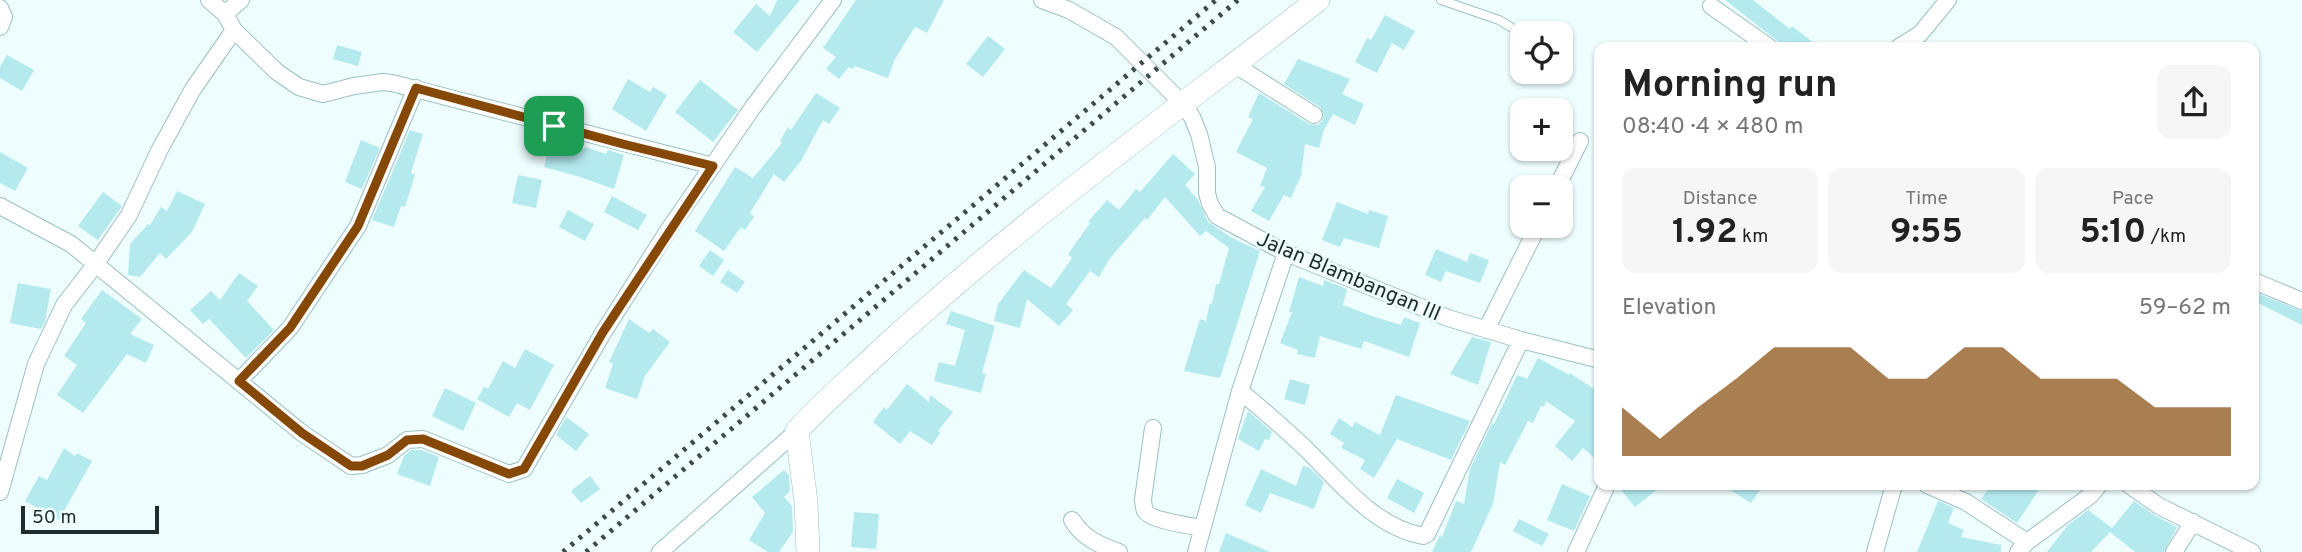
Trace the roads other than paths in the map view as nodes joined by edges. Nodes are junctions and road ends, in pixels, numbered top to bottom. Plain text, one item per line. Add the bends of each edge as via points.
1 (209, 0) edge
2 (241, 0) edge
3 (833, 0) edge
4 (1042, 0) edge
5 (1085, 0) edge
6 (1318, 0) edge
7 (1441, 0) edge
8 (1948, 0) edge
9 (1711, 6) dead end
10 (0, 8) edge
11 (225, 14) junction
12 (1077, 15) junction
13 (0, 27) edge
14 (1510, 27) edge
15 (234, 30) junction
16 (1762, 42) edge
17 (1907, 42) edge
18 (1235, 65) junction
19 (416, 88) junction
20 (1184, 105) junction
21 (1314, 115) dead end
22 (1580, 141) dead end
23 (713, 166) junction
24 (1563, 175) edge
25 (0, 206) edge
26 (1532, 238) edge
27 (1286, 253) junction
28 (95, 265) junction
29 (2259, 283) edge
30 (2302, 301) edge
31 (1486, 330) junction
32 (1521, 340) junction
33 (1594, 358) edge
34 (239, 381) junction
35 (1240, 391) junction
36 (1153, 428) dead end
37 (797, 431) junction
38 (1605, 490) edge
39 (1893, 490) edge
40 (1940, 490) edge
41 (2095, 490) edge
42 (2136, 490) edge
43 (0, 492) edge
44 (1072, 520) dead end
45 (2193, 522) junction
46 (1202, 528) junction
47 (2023, 547) edge
48 (660, 552) edge
49 (808, 552) edge
50 (1119, 552) edge
51 (1196, 552) edge
52 (1576, 552) edge
53 (1875, 552) edge
54 (2174, 552) edge
55 (2252, 552) edge

1 - 11 street
2 - 11 street
3 - 23 street
4 - 12 street, Jalan Blambangan III
5 - 12 street
6 - 18 street
7 - 14 lane
8 - 17 street via 1920,34
9 - 16 street
10 - 13 street via 4,17
11 - 15 street
12 - 20 street, Jalan Blambangan III via 1116,37
15 - 19 street via 277,72 309,91 323,94 383,82
15 - 28 street via 193,89 129,215
18 - 20 street
18 - 21 street
19 - 23 street
19 - 34 street via 358,226 290,328
20 - 27 street, Jalan Blambangan III via 1199,134 1207,193 1217,216
20 - 37 street via 1017,231 908,325
22 - 24 street
23 - 34 street via 603,332 519,472 509,474 423,439 407,440 388,455 351,466
25 - 28 street via 71,244
26 - 31 street
27 - 31 street, Jalan Blambangan III
27 - 35 street
28 - 34 street
28 - 43 street via 64,305 36,364
29 - 30 street
31 - 32 street, Jalan Blambangan III
32 - 33 street, Jalan Blambangan III
32 - 35 street via 1423,536 1380,519
35 - 46 street
36 - 46 street via 1144,509 1157,518
37 - 48 street
37 - 49 street
38 - 52 street
39 - 53 street
40 - 47 street via 1966,502
41 - 47 street
42 - 45 street
44 - 50 street via 1080,533
45 - 54 street
45 - 55 street
46 - 51 street

